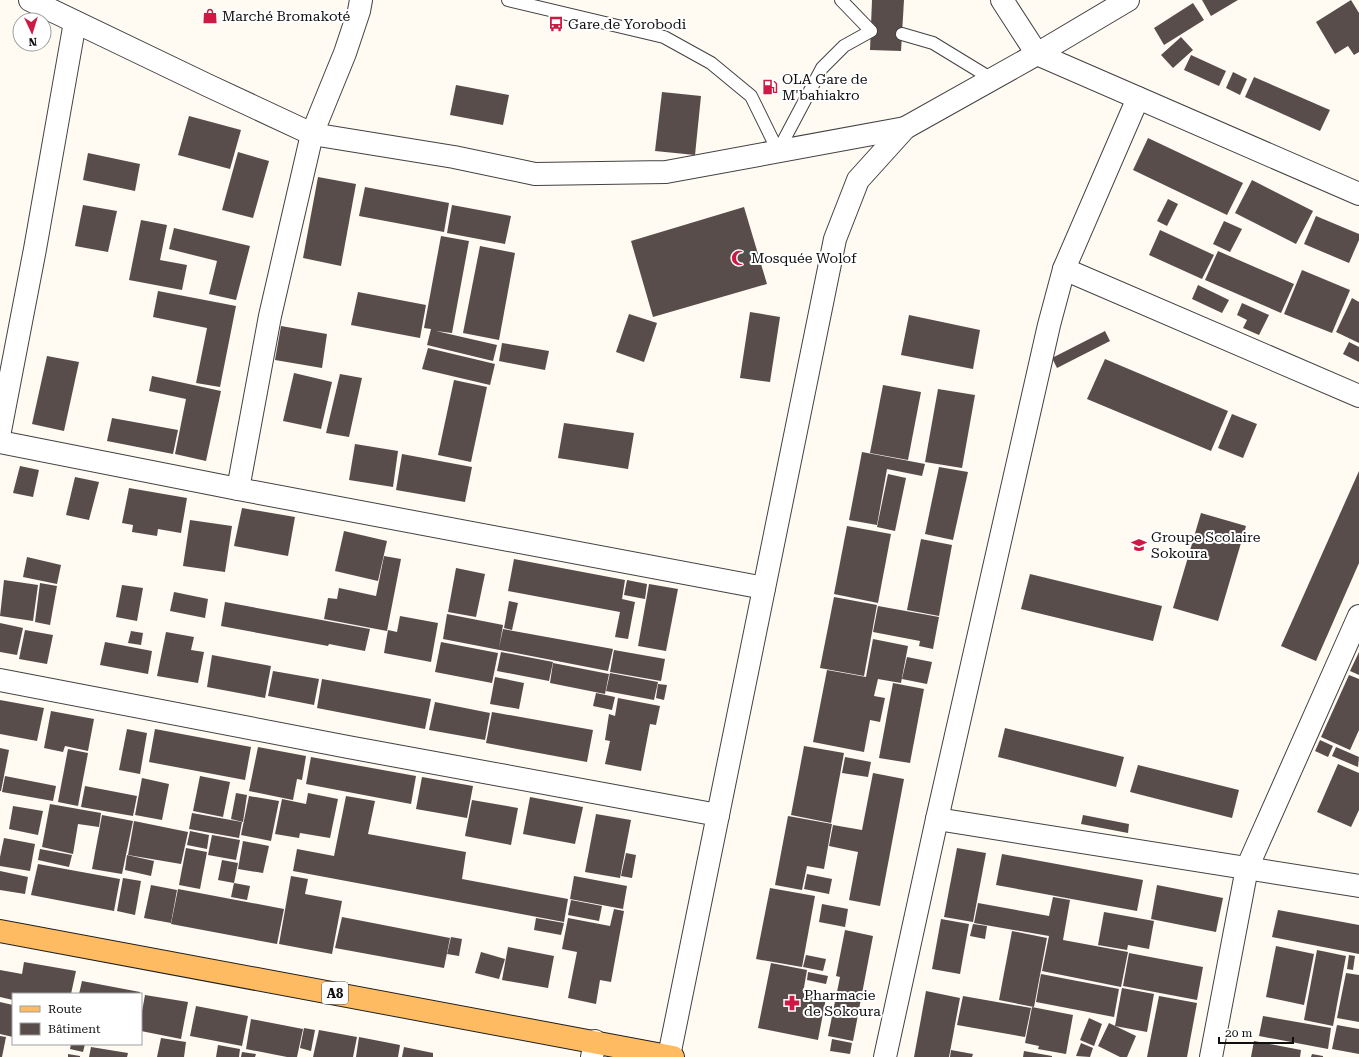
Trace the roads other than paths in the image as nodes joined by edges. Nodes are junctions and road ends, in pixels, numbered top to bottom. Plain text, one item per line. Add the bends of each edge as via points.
1 (30, 0) edge
2 (361, 0) edge
3 (508, 0) edge
4 (841, 0) edge
5 (1002, 0) edge
6 (1128, 0) edge
7 (51, 5) edge
8 (75, 22) junction
9 (902, 34) dead end
10 (1038, 54) junction
11 (992, 79) junction
12 (1138, 98) junction
13 (904, 128) junction
14 (312, 134) junction
15 (778, 151) junction
16 (1359, 194) edge
17 (1064, 269) junction
18 (1359, 396) edge
19 (0, 431) edge
20 (0, 442) edge
21 (238, 489) junction
22 (764, 588) junction
23 (1359, 616) edge
24 (0, 680) edge
25 (718, 815) junction
26 (937, 819) junction
27 (1247, 868) junction
28 (1359, 886) edge
29 (0, 931) edge
30 (593, 1049) edge
31 (670, 1057) edge
32 (885, 1057) edge
33 (1211, 1057) edge

1 - 7 street
2 - 14 street via 345,53
3 - 15 lane via 664,37 711,63 751,96
4 - 15 lane via 871,31 844,46 822,68
5 - 10 street
6 - 10 street
7 - 8 street
8 - 14 street
8 - 19 street
9 - 11 lane via 932,43
10 - 11 street
10 - 12 street
11 - 13 street
12 - 16 street
12 - 17 street
13 - 15 street
13 - 22 street via 858,180 835,239
14 - 15 street via 536,174 666,172
14 - 21 street via 270,316
17 - 18 street
17 - 26 street via 1049,325
20 - 21 street
21 - 22 street
22 - 25 street
23 - 27 street
24 - 25 street
25 - 31 street
26 - 27 street
26 - 32 street
27 - 28 street
27 - 33 street
29 - 30 main road, A8
30 - 31 main road, A8

